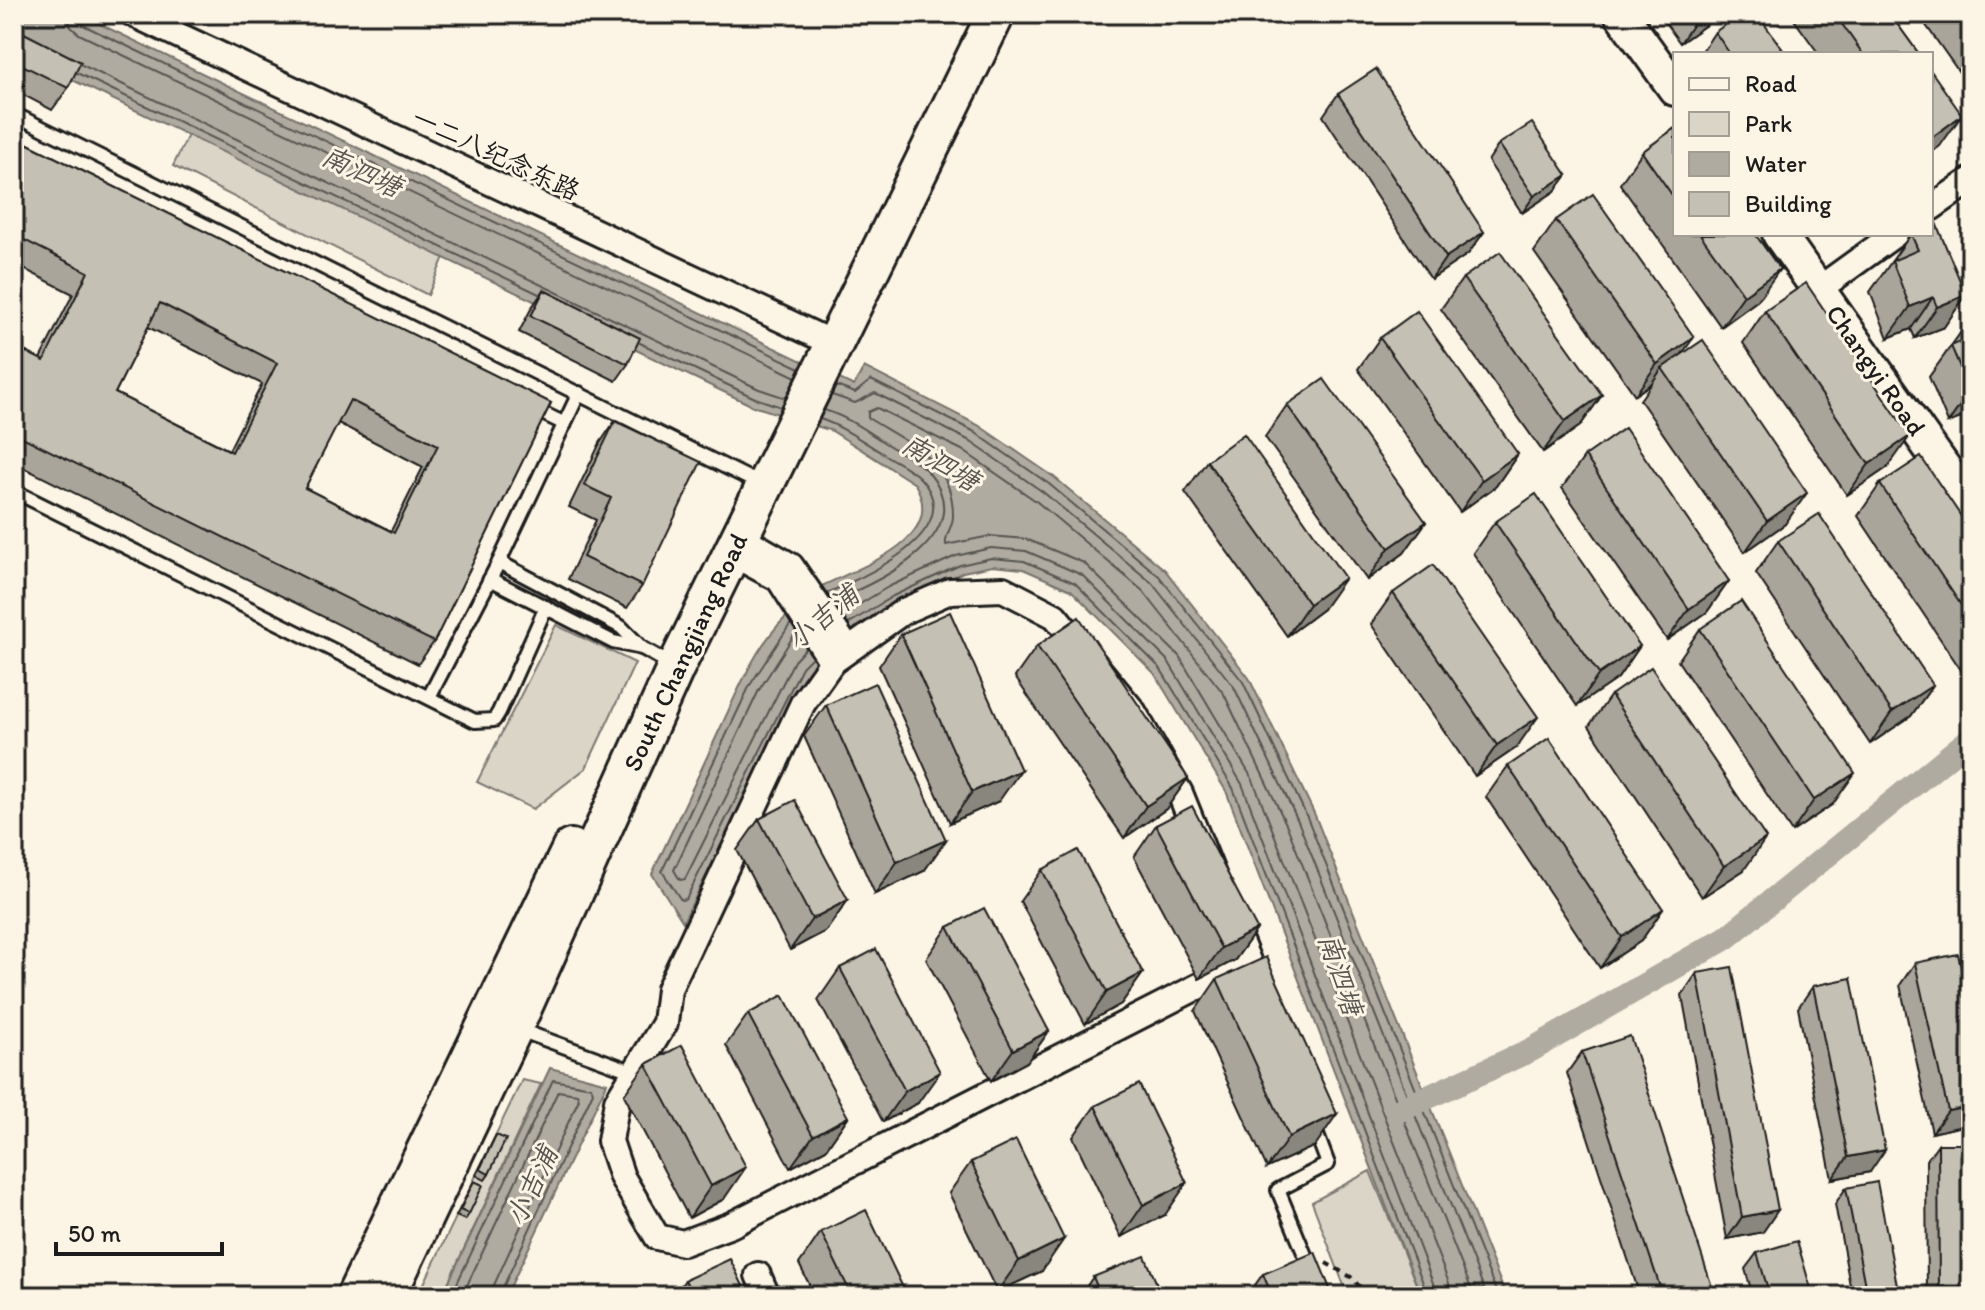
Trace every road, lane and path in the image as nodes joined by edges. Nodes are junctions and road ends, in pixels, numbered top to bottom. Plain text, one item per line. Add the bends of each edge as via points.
1 (133, 14) edge
2 (996, 14) edge
3 (1621, 14) edge
4 (1673, 86) edge
5 (14, 114) edge
6 (1971, 180) edge
7 (1933, 207) edge
8 (1780, 236) edge
9 (1892, 236) edge
10 (1819, 289) junction
11 (828, 357) junction
12 (579, 393) junction
13 (522, 403) edge
14 (565, 424) junction
15 (767, 478) junction
16 (14, 491) edge
17 (1971, 506) edge
18 (735, 544) junction
19 (499, 562) junction
20 (490, 579) junction
21 (546, 607) junction
22 (835, 647) junction
23 (642, 648) junction
24 (676, 667) junction
25 (429, 697) junction
26 (653, 717) junction
27 (514, 1028) junction
28 (634, 1072) junction
29 (1311, 1120) edge
30 (1303, 1250) junction
31 (355, 1296) edge
32 (387, 1296) edge
33 (1322, 1296) edge
34 (1368, 1296) edge

1 - 11 street, 一二八纪念东路
2 - 11 main road, South Changjiang Road
3 - 4 street
5 - 12 lane
6 - 7 street
8 - 10 street, Changyi Road
9 - 10 street
10 - 17 street, Changyi Road
11 - 15 main road, South Changjiang Road
12 - 14 lane
12 - 15 lane
13 - 14 lane
14 - 19 lane
15 - 18 main road, South Changjiang Road
16 - 25 lane
18 - 22 street via 791,566 792,580
18 - 24 main road, South Changjiang Road
19 - 20 lane
19 - 23 lane via 621,627
20 - 21 lane
20 - 25 lane
21 - 23 lane via 613,642
21 - 25 lane via 494,720 475,721
22 - 28 street via 803,703 669,989 665,1023
22 - 28 street via 950,591 1003,589 1055,616 1133,711 1180,793 1250,968 731,1225 683,1243 657,1237 622,1177 610,1141 617,1101
23 - 24 lane
24 - 26 main road, South Changjiang Road
26 - 27 main road, South Changjiang Road
26 - 31 main road via 564,858
27 - 28 lane
27 - 32 main road, South Changjiang Road
29 - 30 lane via 1328,1164 1278,1190
30 - 33 lane
30 - 34 path via 1351,1277

